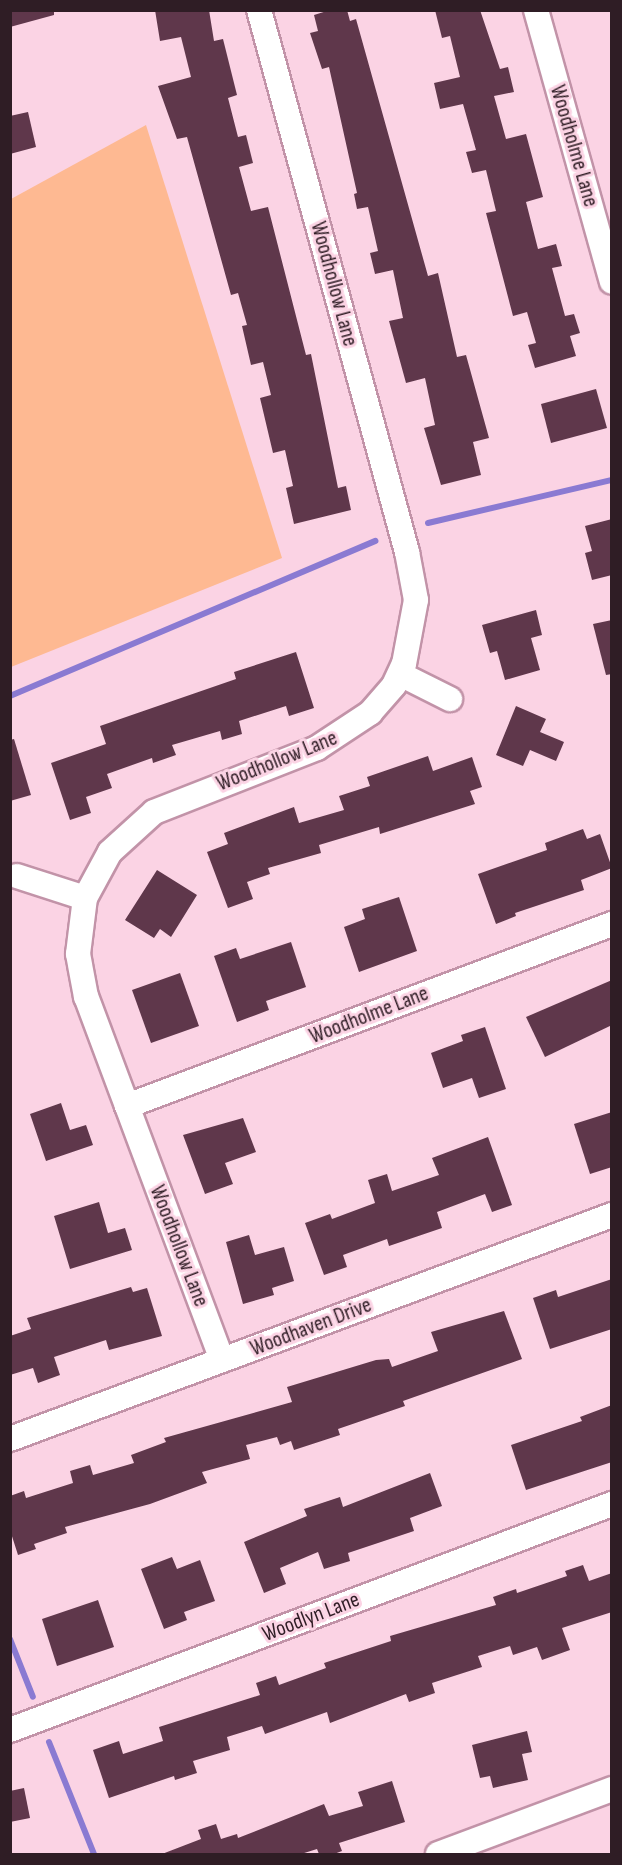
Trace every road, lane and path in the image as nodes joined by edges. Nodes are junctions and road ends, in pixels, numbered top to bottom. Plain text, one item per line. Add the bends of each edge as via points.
1 (259, 10) edge
2 (536, 10) edge
3 (612, 282) edge
4 (400, 674) junction
5 (450, 699) dead end
6 (17, 876) dead end
7 (84, 897) junction
8 (612, 924) edge
9 (127, 1106) junction
10 (612, 1215) edge
11 (222, 1360) junction
12 (10, 1440) edge
13 (612, 1504) edge
14 (10, 1730) edge
15 (612, 1790) edge
16 (438, 1854) edge

1 - 4 street, Woodhollow Lane via 412,572 414,627
2 - 3 street, Woodholme Lane
4 - 5 street
4 - 7 street, Woodhollow Lane via 370,713 335,739 171,804 146,818 106,856
6 - 7 street
7 - 9 street, Woodhollow Lane via 78,939 83,983
8 - 9 street, Woodholme Lane
9 - 11 street, Woodhollow Lane
10 - 11 street, Woodhaven Drive
11 - 12 street, Woodhaven Drive
13 - 14 street, Woodlyn Lane
15 - 16 street

